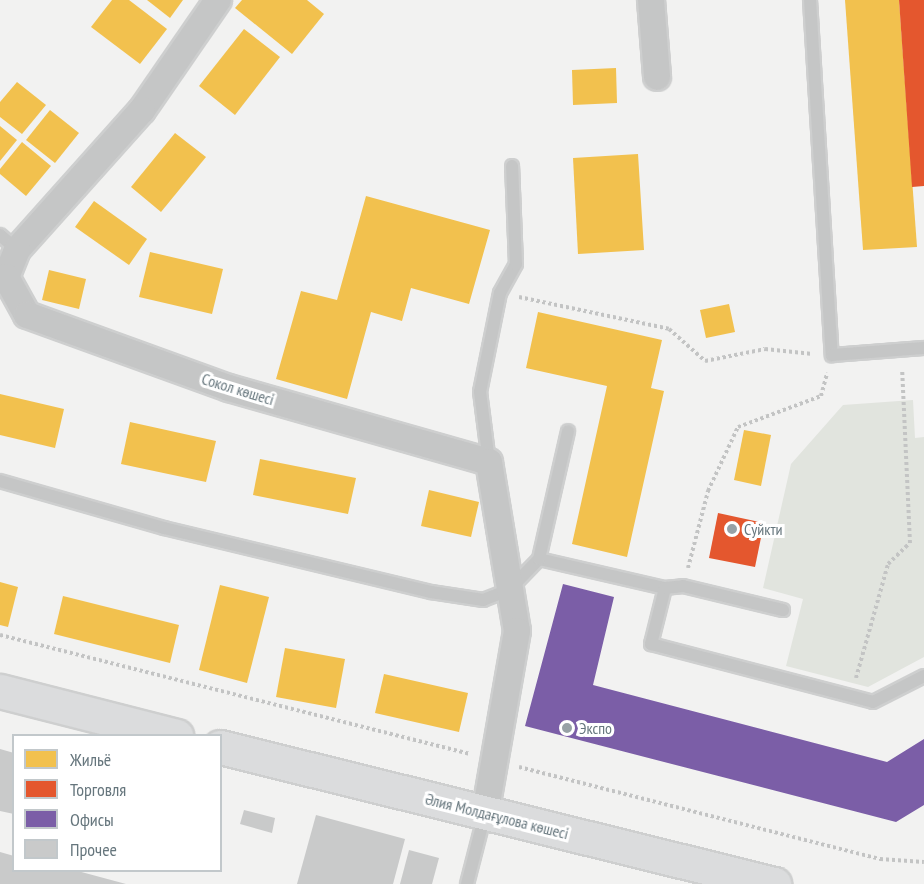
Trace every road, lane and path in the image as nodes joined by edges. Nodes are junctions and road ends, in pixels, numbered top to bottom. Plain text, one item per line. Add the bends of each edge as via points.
1 (218, 0) edge
2 (651, 0) edge
3 (810, 0) edge
4 (657, 77) dead end
5 (512, 166) dead end
6 (8, 243) edge
7 (3, 279) edge
8 (500, 293) junction
9 (924, 348) edge
10 (902, 350) junction
11 (832, 356) junction
12 (568, 430) dead end
13 (489, 462) junction
14 (0, 481) edge
15 (538, 559) junction
16 (683, 586) junction
17 (665, 588) junction
18 (509, 590) junction
19 (783, 610) dead end
20 (0, 635) edge
21 (924, 675) edge
22 (0, 691) edge
23 (851, 696) junction
24 (172, 734) edge
25 (222, 748) edge
26 (494, 761) junction
27 (485, 814) junction
28 (924, 862) edge
29 (467, 884) edge
30 (774, 884) edge

1 - 6 street, Сокол көшесі via 142,110
2 - 4 street
3 - 11 lane
5 - 8 lane via 516,264
6 - 7 street, Сокол көшесі
7 - 13 street, Сокол көшесі via 27,315 229,388
8 - 11 path via 669,329 705,360 765,350
8 - 13 lane via 480,392
9 - 10 lane
10 - 11 lane
10 - 23 path via 910,543 888,564
11 - 16 path via 821,396 738,427 708,491
12 - 15 lane
13 - 18 street
14 - 18 lane via 164,528 431,592 483,600
15 - 17 lane
15 - 18 lane
16 - 17 lane
16 - 19 lane
17 - 23 lane via 651,644
18 - 26 street via 517,631
20 - 26 path
21 - 23 lane via 873,702
22 - 24 main road
25 - 27 main road, Әлия Молдағұлова көшесі
26 - 27 street
26 - 28 path via 880,859
27 - 29 lane
27 - 30 main road, Әлия Молдағұлова көшесі

